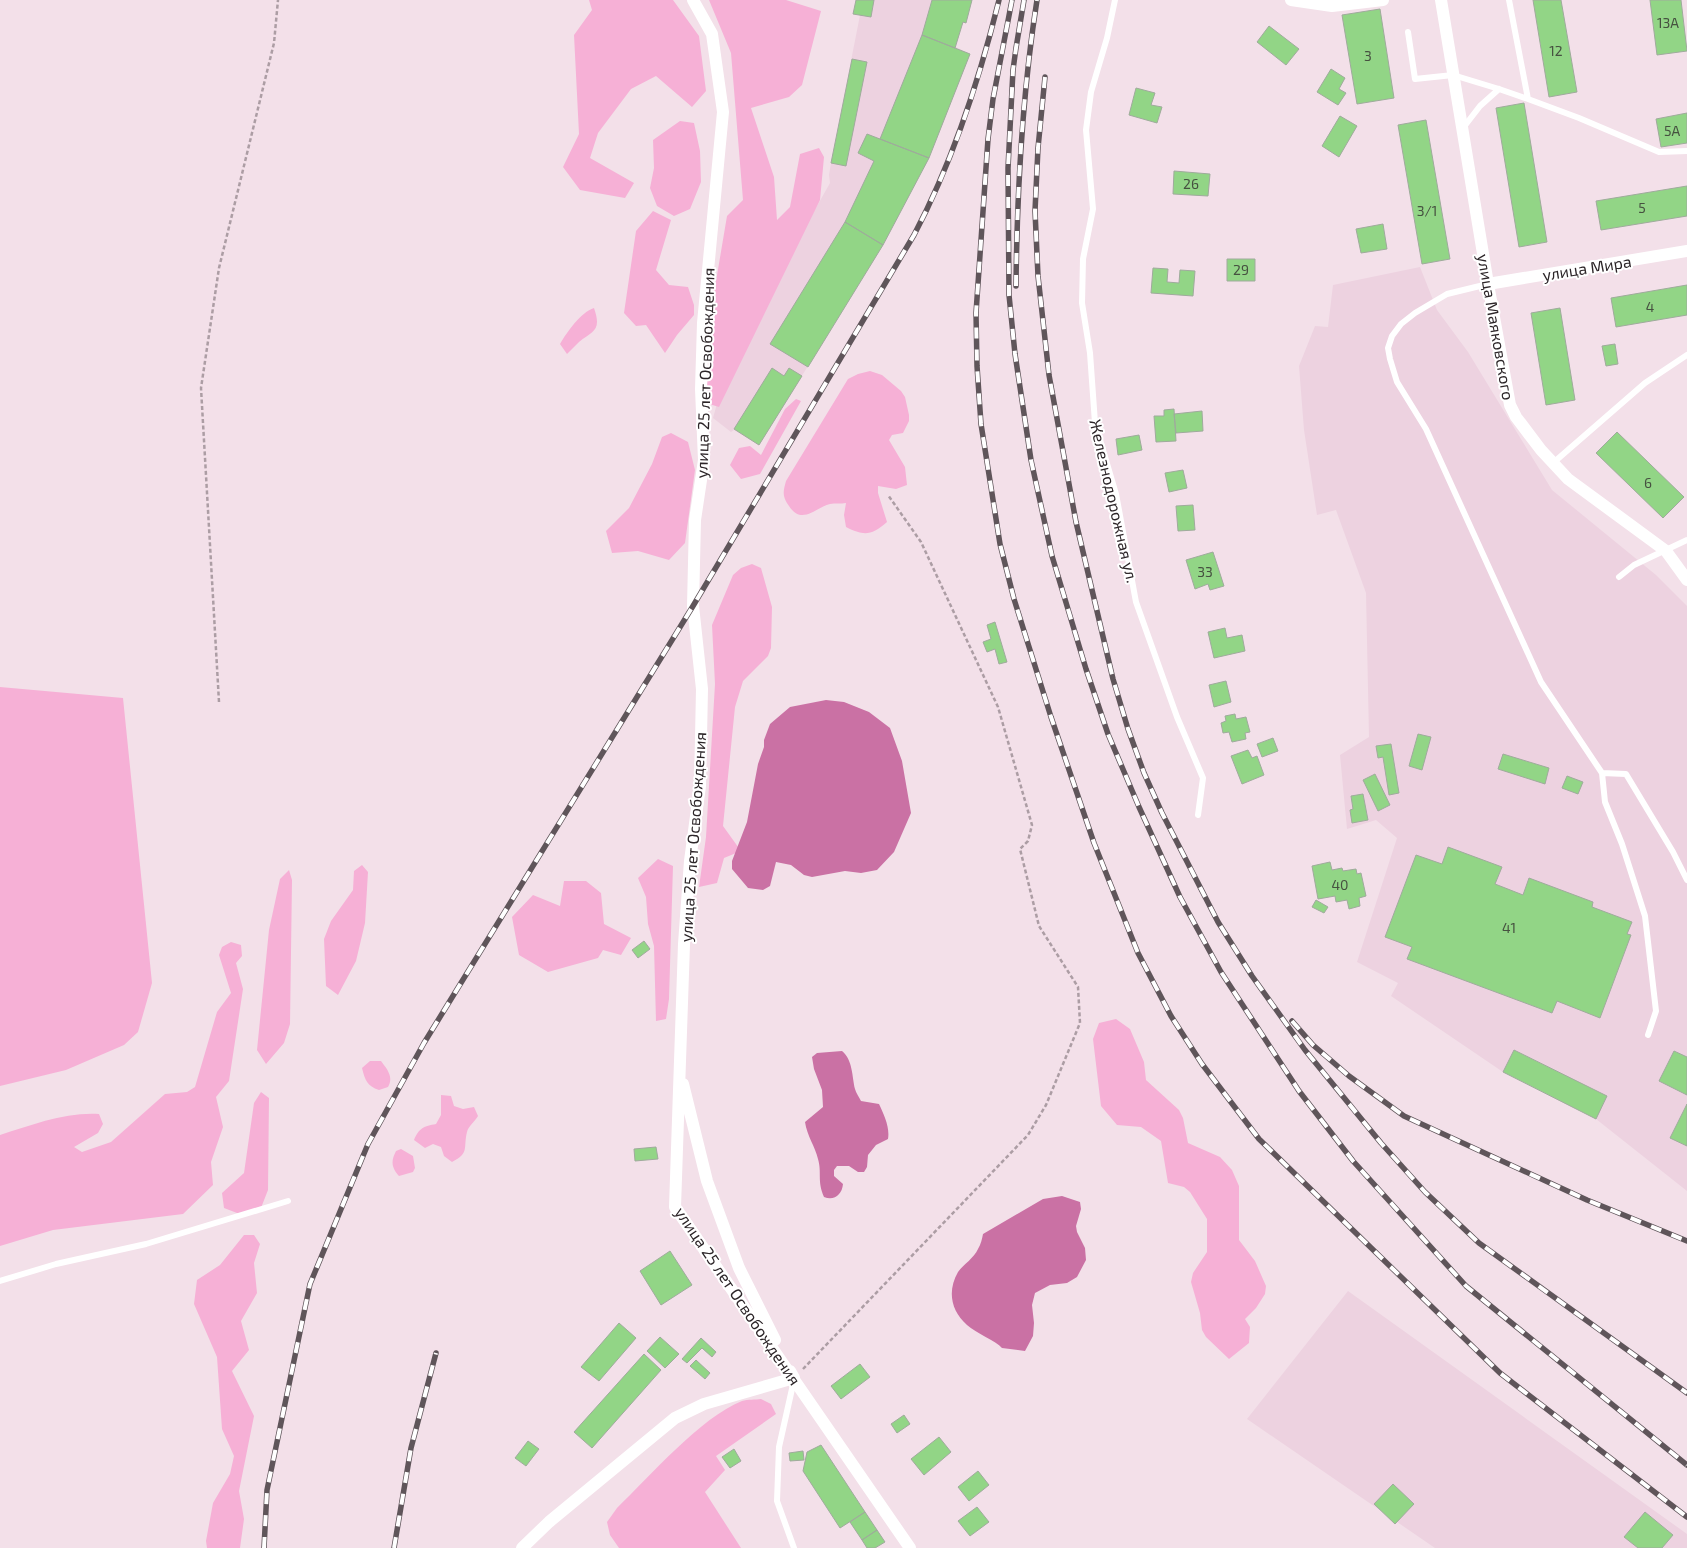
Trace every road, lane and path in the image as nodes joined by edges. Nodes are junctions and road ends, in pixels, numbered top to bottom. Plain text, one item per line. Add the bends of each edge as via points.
1 (278, 0) edge
2 (693, 0) edge
3 (1115, 0) edge
4 (1291, 0) edge
5 (1382, 0) edge
6 (1441, 0) edge
7 (1508, 0) edge
8 (1408, 32) dead end
9 (1453, 75) junction
10 (1499, 89) junction
11 (1528, 99) junction
12 (1462, 129) junction
13 (1687, 151) edge
14 (1687, 251) edge
15 (1488, 284) junction
16 (1687, 355) edge
17 (1553, 463) junction
18 (888, 495) dead end
19 (1687, 540) edge
20 (1666, 551) junction
21 (1619, 577) dead end
22 (1687, 580) edge
23 (219, 702) dead end
24 (1602, 773) junction
25 (1198, 815) dead end
26 (1687, 880) edge
27 (1648, 1035) dead end
28 (680, 1069) junction
29 (288, 1201) dead end
30 (0, 1281) edge
31 (794, 1378) junction
32 (522, 1548) edge
33 (794, 1548) edge
34 (910, 1548) edge

1 - 23 path via 274,43 219,268 201,388
2 - 28 street, улица 25 лет Освобождения via 712,34 723,112 703,323 704,460 695,520 694,606 702,689 700,786 684,944
3 - 25 lane, Железнодорожная ул. via 1091,92 1086,130 1093,209 1083,259 1082,303 1090,352 1095,423 1116,494 1136,602 1177,717 1203,778
4 - 5 street via 1332,6
6 - 9 street, улица Маяковского
7 - 11 lane
8 - 9 lane via 1415,79
9 - 10 lane
9 - 12 street, улица Маяковского
10 - 11 lane
10 - 12 lane
11 - 13 lane via 1659,152
12 - 15 street, улица Маяковского
14 - 15 street, улица Мира
15 - 17 street, улица Маяковского via 1510,405
15 - 24 lane via 1447,294 1415,313 1392,336 1388,348 1390,359 1397,382 1426,429 1541,682
16 - 17 lane via 1645,383
17 - 20 street, улица Маяковского via 1568,479
18 - 31 path via 921,542 998,707 1032,825 1028,841 1020,850 1039,926 1078,987 1080,1023 1046,1105 1028,1135
19 - 20 lane
20 - 21 lane via 1634,565
20 - 22 street, улица Маяковского
24 - 26 lane via 1626,774
24 - 27 lane via 1605,802 1645,916 1656,1011
28 - 31 street via 707,1181 739,1268
28 - 31 street, улица 25 лет Освобождения via 675,1207
29 - 30 lane via 146,1244 56,1264
31 - 32 street via 704,1404 675,1418
31 - 33 lane via 779,1447 777,1501
31 - 34 street, улица 25 лет Освобождения

